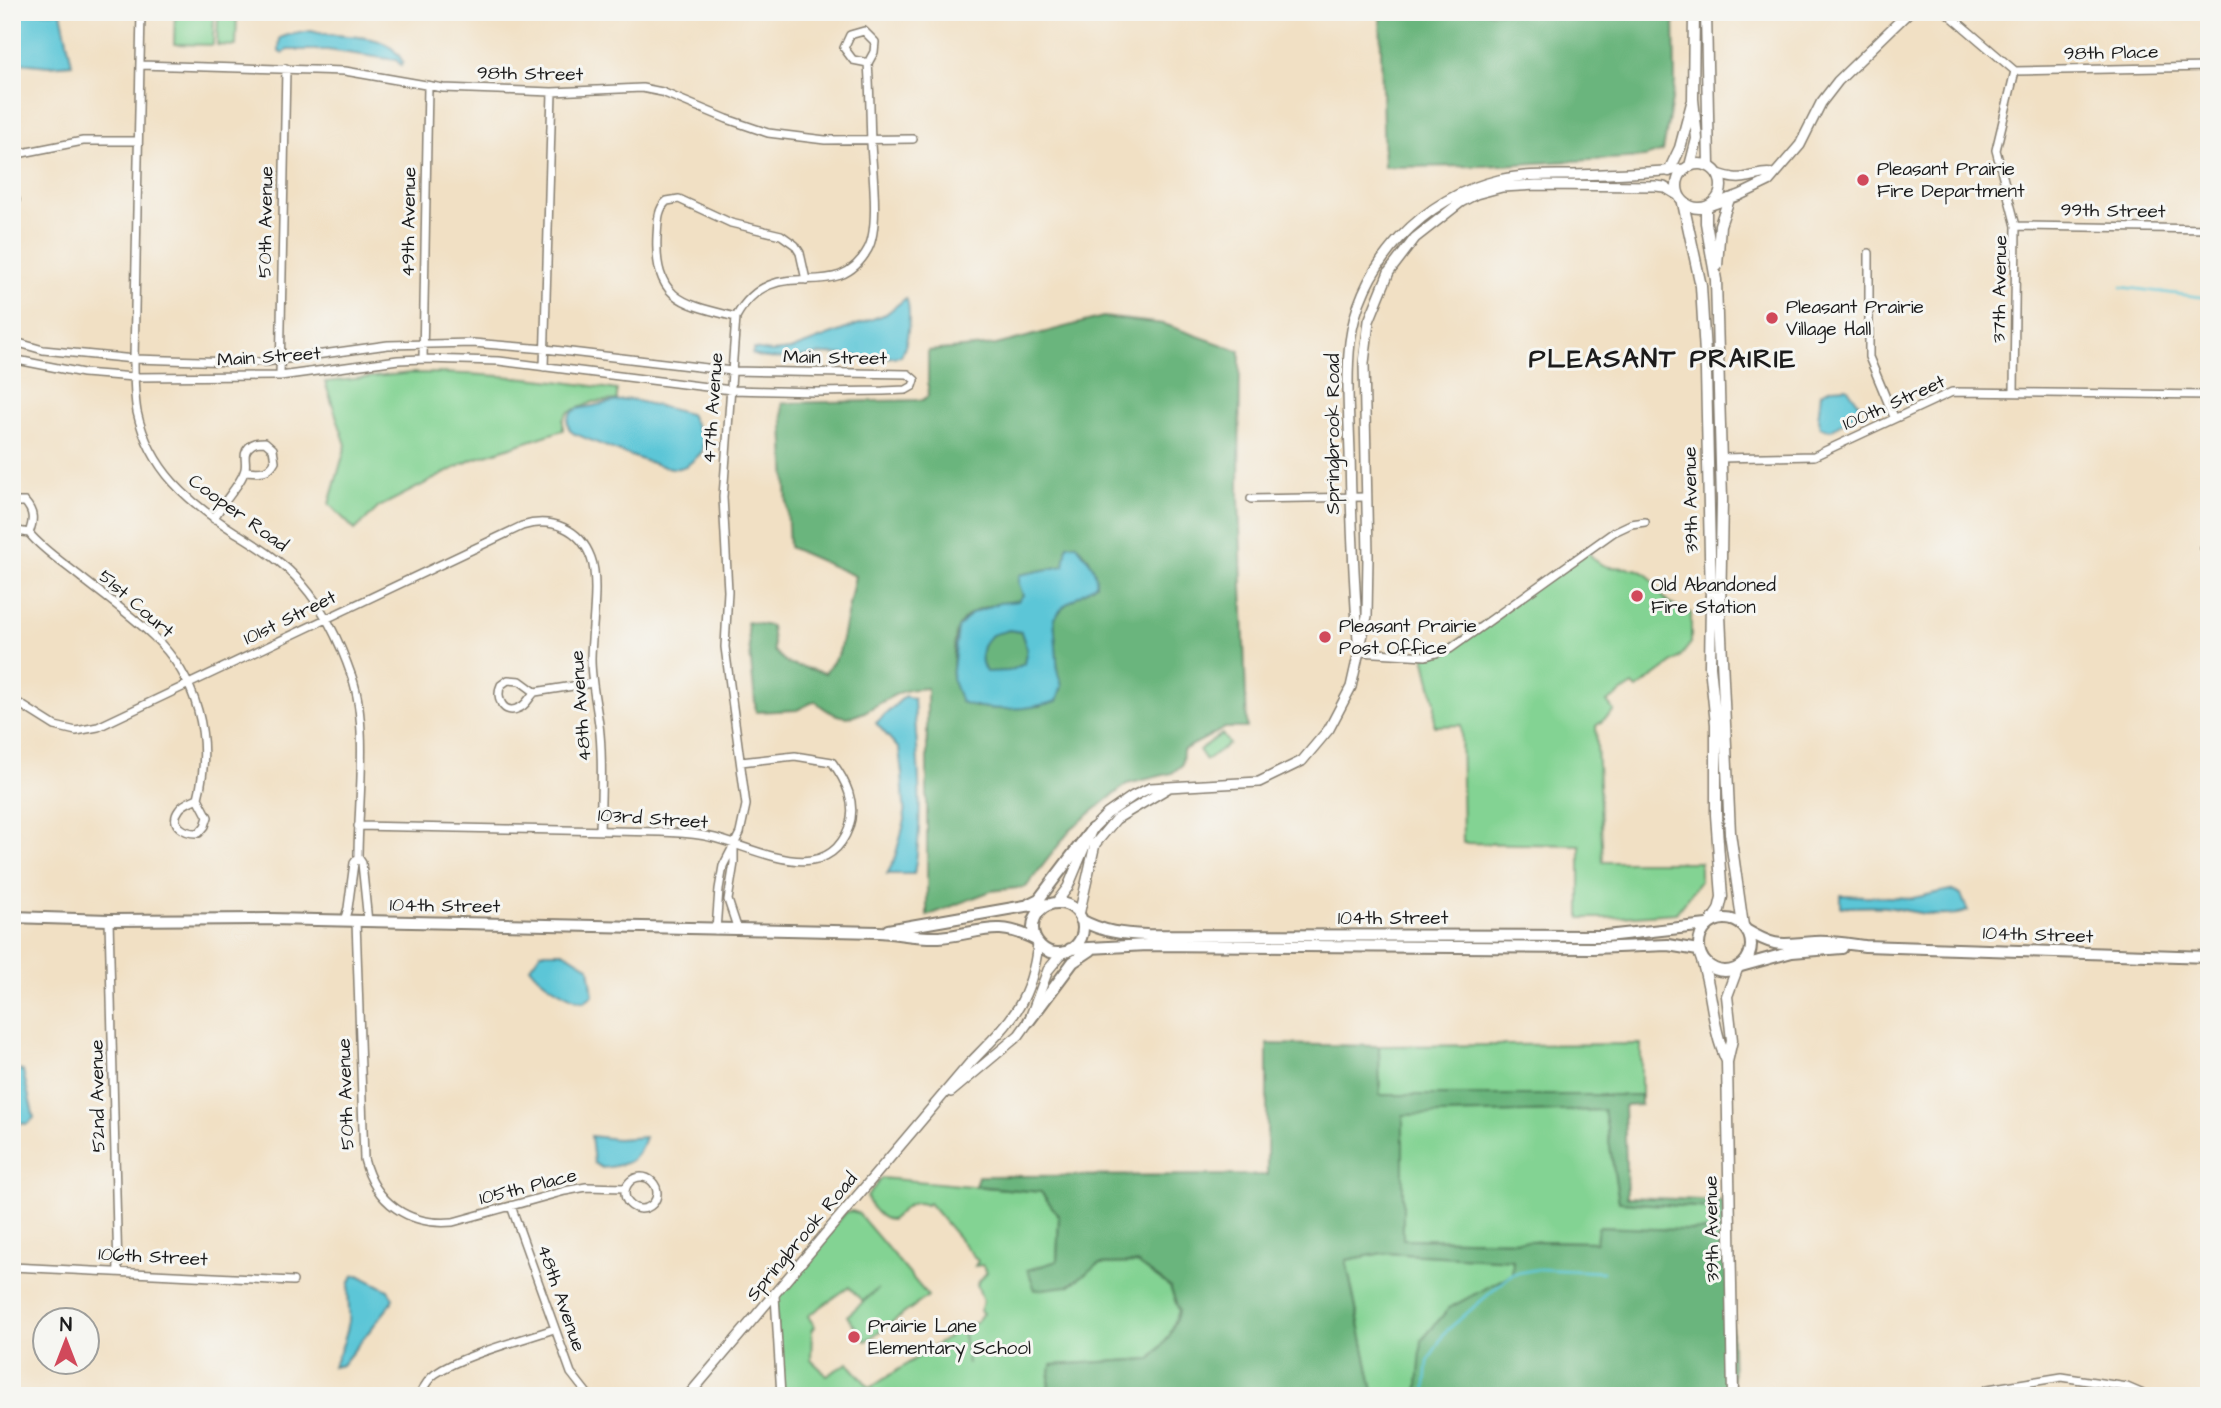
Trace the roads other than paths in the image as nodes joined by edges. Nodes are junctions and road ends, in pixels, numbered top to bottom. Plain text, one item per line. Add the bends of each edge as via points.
1 (141, 12) edge
2 (1694, 12) edge
3 (1706, 12) edge
4 (1909, 12) edge
5 (1946, 12) edge
6 (868, 63) junction
7 (140, 65) junction
8 (2209, 67) edge
9 (286, 68) junction
10 (2015, 71) junction
11 (428, 86) junction
12 (552, 92) junction
13 (1693, 99) junction
14 (913, 139) dead end
15 (871, 140) junction
16 (138, 141) junction
17 (12, 155) edge
18 (1709, 166) junction
19 (1687, 167) junction
20 (1669, 170) junction
21 (1718, 174) junction
22 (1773, 174) junction
23 (12, 190) edge
24 (1729, 199) junction
25 (1681, 200) junction
26 (1708, 207) junction
27 (12, 209) edge
28 (2017, 226) junction
29 (2209, 229) edge
30 (1869, 253) dead end
31 (806, 280) junction
32 (1716, 280) junction
33 (736, 317) junction
34 (12, 341) edge
35 (423, 343) junction
36 (545, 349) junction
37 (12, 359) edge
38 (134, 359) junction
39 (423, 359) junction
40 (279, 360) junction
41 (544, 366) junction
42 (732, 371) junction
43 (280, 376) junction
44 (134, 377) junction
45 (731, 390) junction
46 (2014, 391) junction
47 (2209, 396) edge
48 (1894, 417) junction
49 (1721, 458) junction
50 (245, 471) junction
51 (1350, 498) junction
52 (1366, 498) junction
53 (1251, 499) dead end
54 (12, 502) edge
55 (214, 519) junction
56 (1645, 522) dead end
57 (12, 530) edge
58 (29, 533) junction
59 (580, 540) joint
60 (325, 618) junction
61 (1359, 652) junction
62 (592, 683) junction
63 (188, 684) junction
64 (535, 692) junction
65 (12, 699) edge
66 (741, 762) junction
67 (1172, 786) junction
68 (198, 798) junction
69 (1729, 815) junction
70 (1716, 816) junction
71 (358, 825) junction
72 (600, 830) junction
73 (1092, 830) junction
74 (734, 844) junction
75 (358, 859) junction
76 (1054, 904) junction
77 (1026, 906) junction
78 (12, 917) edge
79 (1080, 918) junction
80 (109, 920) junction
81 (344, 921) junction
82 (362, 922) junction
83 (1709, 924) junction
84 (1745, 928) junction
85 (716, 930) junction
86 (738, 930) junction
87 (878, 932) junction
88 (1037, 942) junction
89 (1866, 946) junction
90 (1093, 949) junction
91 (1067, 951) junction
92 (1699, 953) junction
93 (2209, 957) edge
94 (1739, 967) junction
95 (1029, 1021) junction
96 (1727, 1062) junction
97 (941, 1100) junction
98 (625, 1188) junction
99 (512, 1206) junction
100 (439, 1223) joint
101 (12, 1267) edge
102 (118, 1271) junction
103 (293, 1281) dead end
104 (775, 1297) junction
105 (554, 1329) junction
106 (419, 1396) edge
107 (589, 1396) edge
108 (688, 1396) edge
109 (781, 1396) edge
110 (1733, 1396) edge
111 (1976, 1396) edge
112 (2148, 1396) edge

1 - 7 street, Cooper Road
2 - 13 main road
3 - 18 main road
4 - 22 street via 1838,81 1800,145
5 - 10 street
6 - 6 street via 875,42 869,34 854,32 846,38 846,53
6 - 15 street
7 - 9 street, 98th Street
7 - 16 street, Cooper Road
8 - 10 street, 98th Place
9 - 11 street, 98th Street via 345,71
9 - 40 street, 50th Avenue
10 - 28 street, 37th Avenue via 1997,150
11 - 12 street, 98th Street
11 - 35 street, 49th Avenue
12 - 15 street, 98th Street via 642,88 768,133
12 - 36 street
13 - 19 main road via 1697,139
13 - 20 main road
14 - 15 street, 98th Street
15 - 31 street via 874,216 869,247 847,272
16 - 17 street via 83,141
16 - 38 street, Cooper Road
18 - 19 main road
18 - 21 main road
19 - 20 street, Springbrook Road
19 - 25 main road via 1677,181
20 - 51 street, Springbrook Road via 1498,180 1442,203 1402,236 1371,277 1353,330
21 - 22 street via 1732,179
21 - 26 main road via 1720,195
22 - 24 street via 1769,181
23 - 27 street via 16,200
24 - 26 street
24 - 32 main road via 1720,225
25 - 26 main road via 1697,209
25 - 52 street, Springbrook Road via 1656,186 1502,187 1461,202 1415,238 1389,272 1369,321 1364,363
25 - 70 main road, 39th Avenue via 1700,286 1706,370
26 - 32 main road, 39th Avenue via 1706,223
28 - 29 street, 99th Street
28 - 46 street, 37th Avenue
30 - 48 street via 1869,357
31 - 33 street via 768,284 750,296
31 - 33 street via 800,253 781,234 731,223 679,199 667,201 660,209 657,240 657,267 664,282 689,304
32 - 49 main road, 39th Avenue
33 - 42 street, 47th Avenue
34 - 38 street, Main Street via 43,350
35 - 36 street, Main Street
35 - 39 street, 49th Avenue
35 - 40 street, Main Street
36 - 41 street
36 - 42 street, Main Street
37 - 44 street, Main Street
38 - 40 street, Main Street
38 - 44 street, Cooper Road
39 - 41 street, Main Street
39 - 43 street, Main Street
40 - 43 street, 50th Avenue
41 - 45 street, Main Street
42 - 45 street, 47th Avenue
42 - 45 street, Main Street via 908,374 915,380 906,390
43 - 44 street, Main Street
44 - 55 street, Cooper Road via 138,414 153,453 177,488
45 - 66 street, 47th Avenue via 723,497 725,647
46 - 47 street, 100th Street
46 - 48 street, 100th Street via 1952,391
48 - 49 street, 100th Street via 1814,456
49 - 69 main road, 39th Avenue via 1720,626
50 - 50 street via 269,470 276,455 269,444 258,442 248,448
50 - 55 street
51 - 52 street
51 - 53 street
51 - 61 street, Springbrook Road
52 - 61 street, Springbrook Road via 1367,616
54 - 58 street via 25,502 31,508
55 - 60 street, Cooper Road via 286,567
56 - 61 street via 1614,531 1450,649 1426,656
57 - 58 street, 51st Court
58 - 63 street, 51st Court via 153,636
59 - 60 street, 101st Street via 564,527 546,522 522,526
59 - 62 street, 48th Avenue via 594,568
60 - 63 street, 101st Street
60 - 71 street, Cooper Road via 357,691
61 - 67 street, Springbrook Road via 1351,687 1329,729 1302,761 1259,782
62 - 64 street
62 - 72 street, 48th Avenue via 601,745
63 - 65 street, 101st Street via 97,727 76,731 55,726
63 - 68 street, 51st Court via 204,735
64 - 64 street via 515,679 504,681 498,692 500,704 515,710
66 - 74 street, 47th Avenue via 746,804
66 - 74 street, 103rd Street via 795,756 832,762 850,794 852,818 833,851 818,859 797,862
67 - 73 street, Springbrook Road via 1150,788 1133,796
67 - 79 street, Springbrook Road via 1116,819 1095,844
68 - 68 street, 51st Court via 177,811 176,821 188,834 199,833 208,817
69 - 70 main road
69 - 84 main road, 39th Avenue
70 - 83 main road, 39th Avenue via 1722,897
71 - 72 street, 103rd Street
71 - 75 street, Cooper Road
72 - 74 street, 103rd Street via 709,836
73 - 76 street, Springbrook Road via 1068,887
73 - 77 main road via 1039,899
74 - 85 street via 721,877
74 - 86 street via 729,900
75 - 81 street, Cooper Road
75 - 82 street, Cooper Road via 362,863
76 - 77 main road, 104th Street
76 - 79 main road via 1069,906
76 - 88 main road via 1037,914 1033,930
77 - 87 main road, 104th Street
78 - 80 main road, 104th Street
79 - 83 main road, 104th Street via 1117,934 1147,935 1606,936
79 - 91 main road via 1081,937
80 - 81 main road, 104th Street
80 - 102 street, 52nd Avenue
81 - 82 main road, 104th Street
82 - 85 main road, 104th Street
82 - 100 street, 50th Avenue via 364,1159 379,1192 398,1212
83 - 84 main road via 1728,919
83 - 92 main road via 1698,941
84 - 89 main road, 104th Street via 1767,943 1783,946 1829,942
84 - 94 main road via 1750,953
85 - 86 main road, 104th Street
86 - 87 main road, 104th Street
87 - 88 main road, 104th Street via 938,937 1010,929
88 - 91 main road via 1050,951
88 - 97 street, Springbrook Road via 1036,966 1020,1008
89 - 93 main road, 104th Street
89 - 94 main road, 104th Street via 1792,952
90 - 91 main road, 104th Street
90 - 92 main road, 104th Street via 1147,945 1668,945
90 - 95 main road via 1073,962
91 - 95 street, Springbrook Road via 1048,970
92 - 94 main road via 1704,963 1720,971
92 - 96 main road, 39th Avenue
94 - 96 main road, 39th Avenue via 1727,996 1732,1040
95 - 97 street, Springbrook Road via 1003,1051
96 - 110 main road, 39th Avenue
97 - 104 street, Springbrook Road
98 - 98 street, 105th Place via 643,1177 653,1182 657,1198 647,1209 636,1209 625,1199
98 - 99 street, 105th Place via 575,1189
99 - 100 street, 105th Place
99 - 105 street, 48th Avenue
101 - 102 street, 106th Street
102 - 103 street, 106th Street
104 - 108 street, Springbrook Road
104 - 109 street
105 - 106 street via 458,1362 434,1374
105 - 107 street, 48th Avenue via 570,1373
111 - 112 street via 2062,1377 2127,1387

